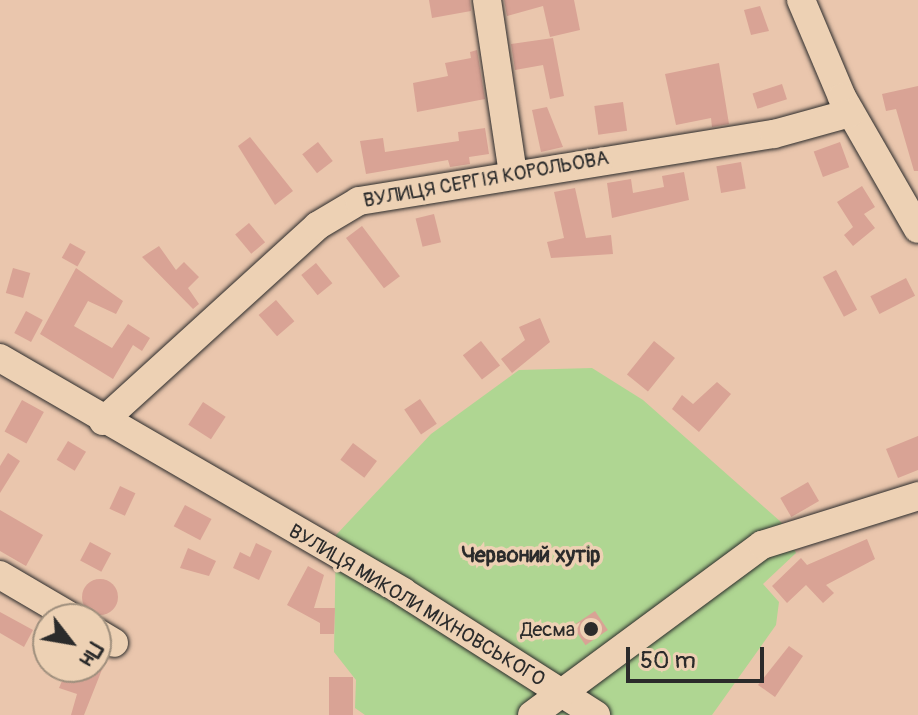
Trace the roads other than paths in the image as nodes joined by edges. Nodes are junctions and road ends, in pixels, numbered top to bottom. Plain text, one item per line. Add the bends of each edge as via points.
1 (487, 0) edge
2 (801, 0) edge
3 (850, 113) junction
4 (513, 173) junction
5 (918, 229) edge
6 (0, 358) edge
7 (103, 421) junction
8 (918, 496) edge
9 (0, 575) edge
10 (48, 603) edge
11 (559, 691) junction
12 (532, 715) edge
13 (596, 715) edge

1 - 4 street
2 - 3 street
3 - 4 street, ВУЛИЦЯ СЕРГІЯ КОРОЛЬОВА via 765,135
3 - 5 street
4 - 7 street, ВУЛИЦЯ СЕРГІЯ КОРОЛЬОВА via 378,196 329,217
6 - 7 street, ВУЛИЦЯ МИКОЛИ МІХНОВСЬКОГО
7 - 11 street, ВУЛИЦЯ МИКОЛИ МІХНОВСЬКОГО via 391,585
8 - 11 street, ВУЛИЦЯ МИКОЛИ МІХНОВСЬКОГО via 762,545
9 - 10 street
11 - 12 street
11 - 13 street

